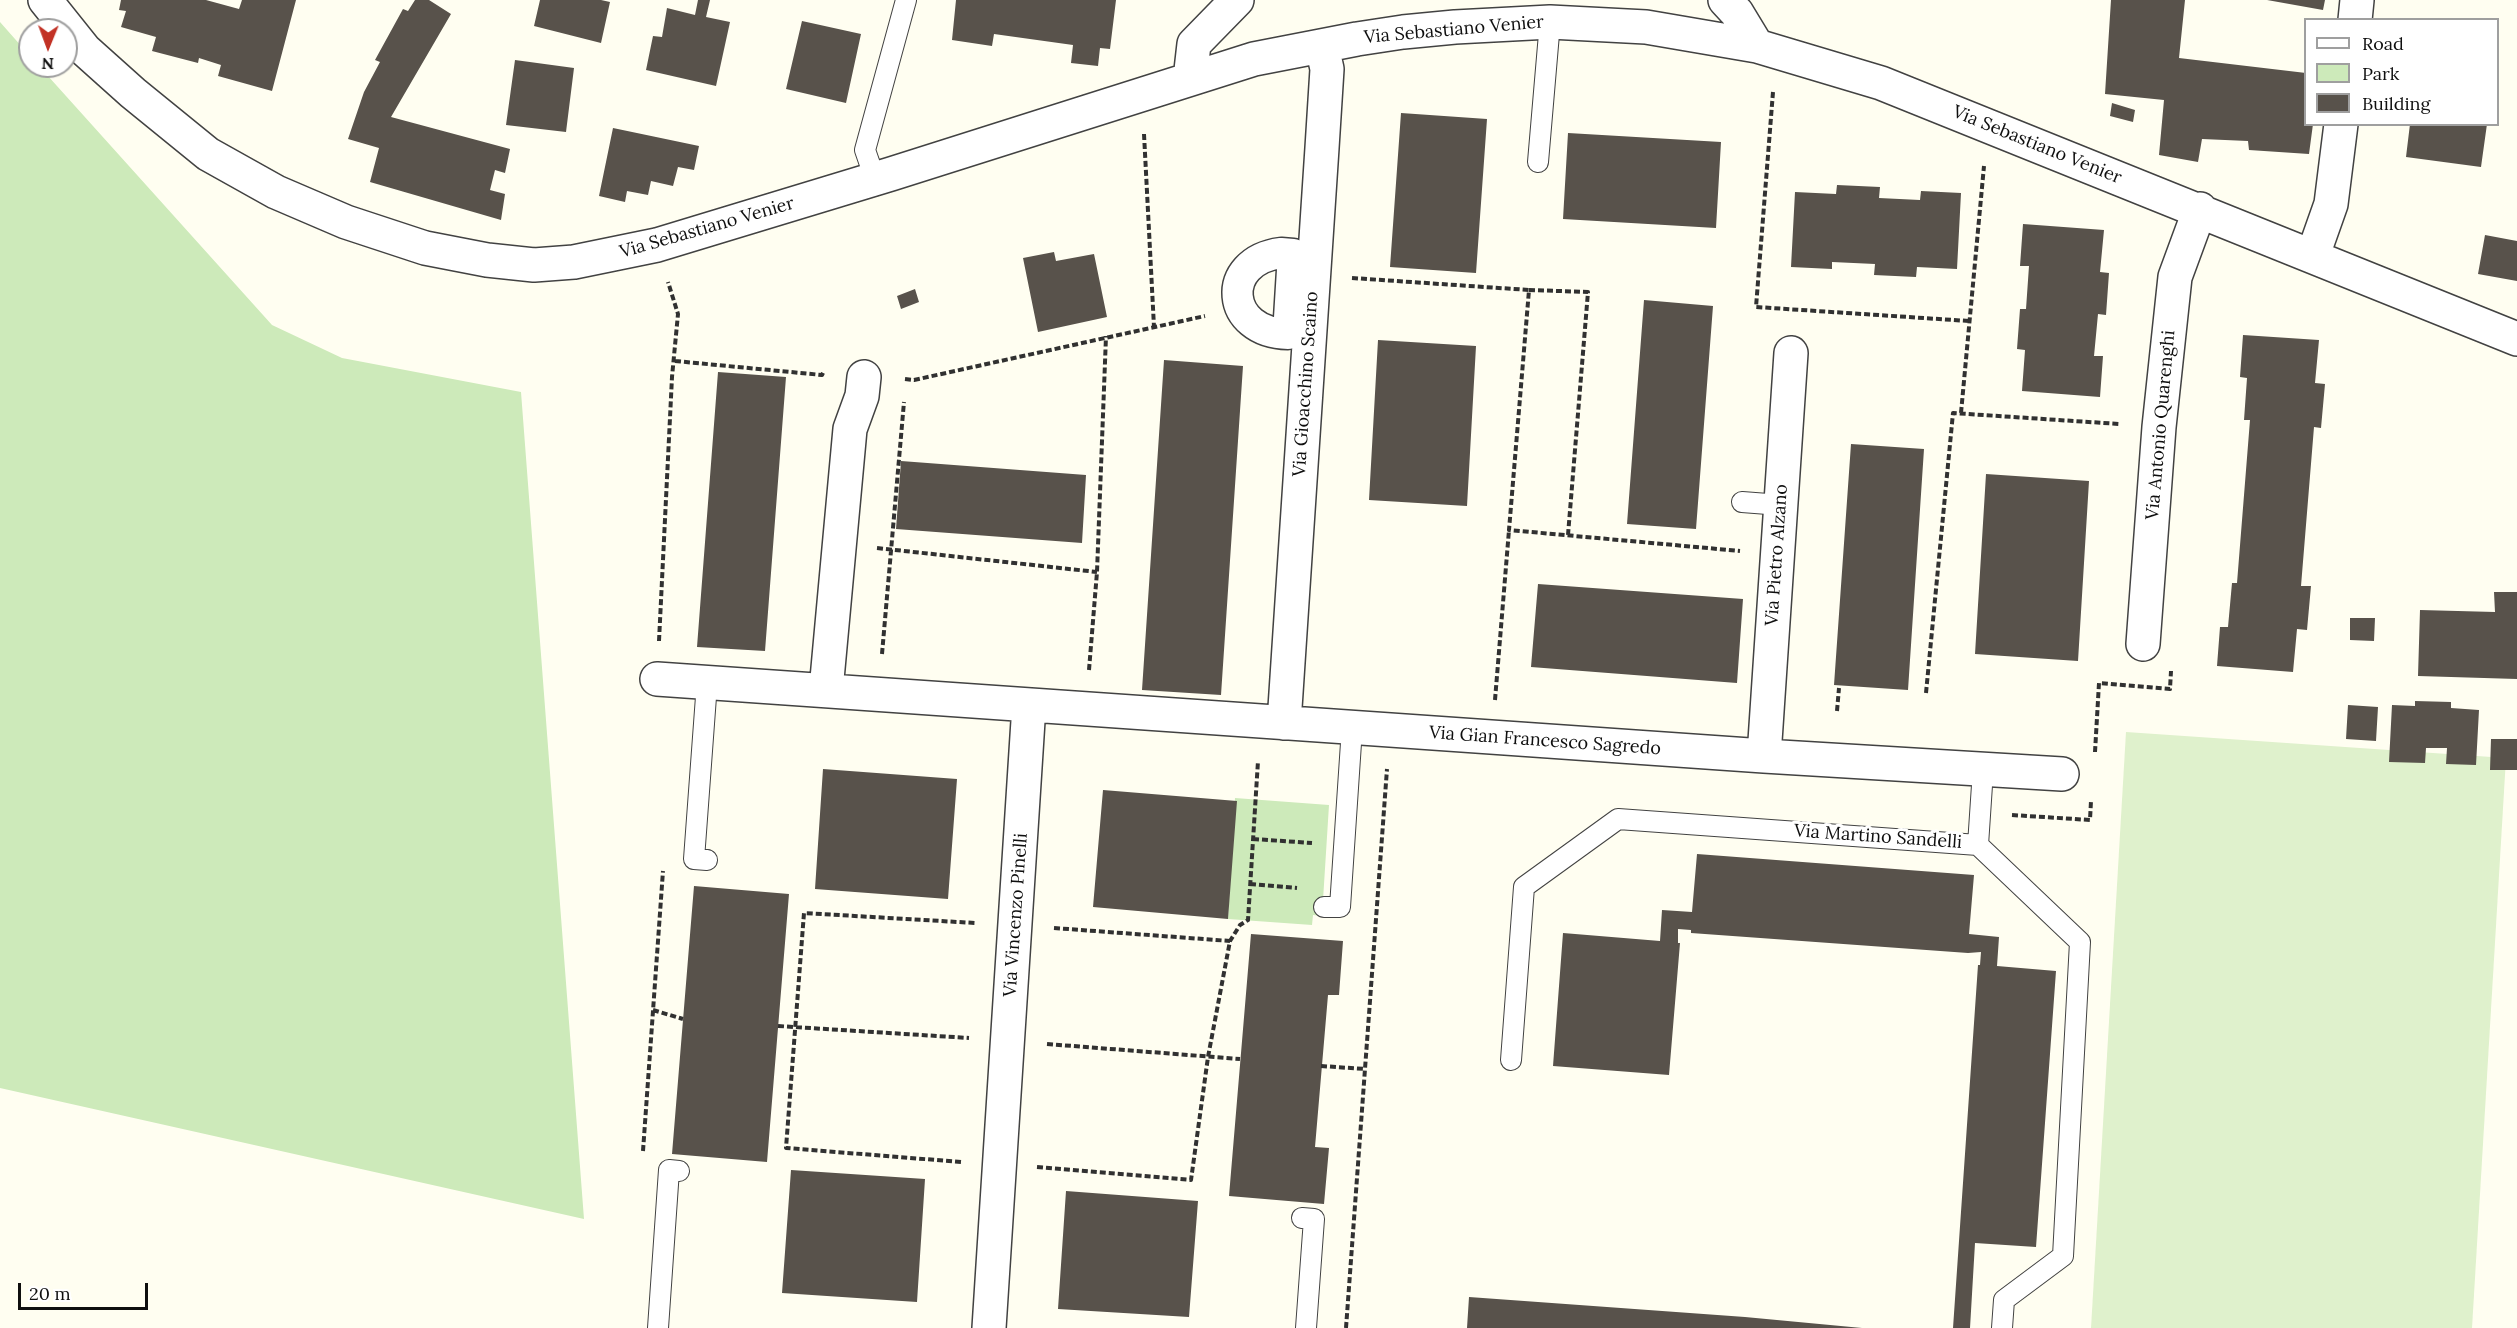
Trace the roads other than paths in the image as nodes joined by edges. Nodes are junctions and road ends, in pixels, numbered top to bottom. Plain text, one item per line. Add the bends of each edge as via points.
1 (45, 0) edge
2 (906, 0) edge
3 (1237, 0) edge
4 (1725, 0) edge
5 (2357, 0) edge
6 (2355, 18) edge
7 (1550, 22) junction
8 (1322, 46) junction
9 (1757, 46) junction
10 (1190, 79) junction
11 (2341, 126) edge
12 (1538, 162) dead end
13 (874, 179) junction
14 (2200, 209) junction
15 (2313, 255) junction
16 (2517, 339) edge
17 (1791, 353) dead end
18 (864, 377) dead end
19 (1742, 502) dead end
20 (1781, 505) junction
21 (2144, 644) dead end
22 (657, 679) road end
23 (706, 683) junction
24 (826, 690) junction
25 (1029, 705) junction
26 (1284, 723) junction
27 (1352, 728) junction
28 (1764, 756) junction
29 (1983, 770) junction
30 (2062, 774) dead end
31 (1978, 845) junction
32 (706, 860) dead end
33 (1324, 907) dead end
34 (1511, 1060) dead end
35 (679, 1171) dead end
36 (1302, 1218) dead end
37 (658, 1328) edge
38 (989, 1328) edge
39 (1306, 1328) edge
40 (2001, 1328) edge

1 - 13 street, Via Sebastiano Venier via 85,50 208,154 276,192 346,222 425,248 522,264 574,262 657,245
2 - 13 lane via 865,150
3 - 10 street via 1194,44
4 - 9 street
5 - 6 street
7 - 8 street, Via Sebastiano Venier via 1444,28
7 - 9 street, Via Sebastiano Venier via 1647,27
7 - 12 lane
8 - 10 street, Via Sebastiano Venier via 1254,59
8 - 26 street, Via Gioacchino Scaino via 1327,69
9 - 14 street, Via Sebastiano Venier via 1881,83
10 - 13 street, Via Sebastiano Venier
11 - 15 street via 2331,204
14 - 15 street, Via Sebastiano Venier
14 - 21 street, Via Antonio Quarenghi via 2175,277 2159,427
15 - 16 street, Via Sebastiano Venier
17 - 20 street, Via Pietro Alzano
18 - 24 street via 862,396 850,429
19 - 20 lane
20 - 28 street, Via Pietro Alzano
22 - 23 street
23 - 24 street
23 - 32 lane via 694,859
24 - 25 street
25 - 26 street, Via Gian Francesco Sagredo
25 - 38 street, Via Vincenzo Pinelli
26 - 27 street, Via Gian Francesco Sagredo
27 - 28 street, Via Gian Francesco Sagredo
27 - 33 lane via 1340,907
28 - 29 street, Via Gian Francesco Sagredo
29 - 30 street, Via Gian Francesco Sagredo
29 - 31 lane
31 - 34 lane, Via Martino Sandelli via 1618,819 1524,887
31 - 40 lane, Via Martino Sandelli via 2080,942 2063,1256 2004,1300
35 - 37 lane via 669,1170
36 - 39 lane via 1314,1220

